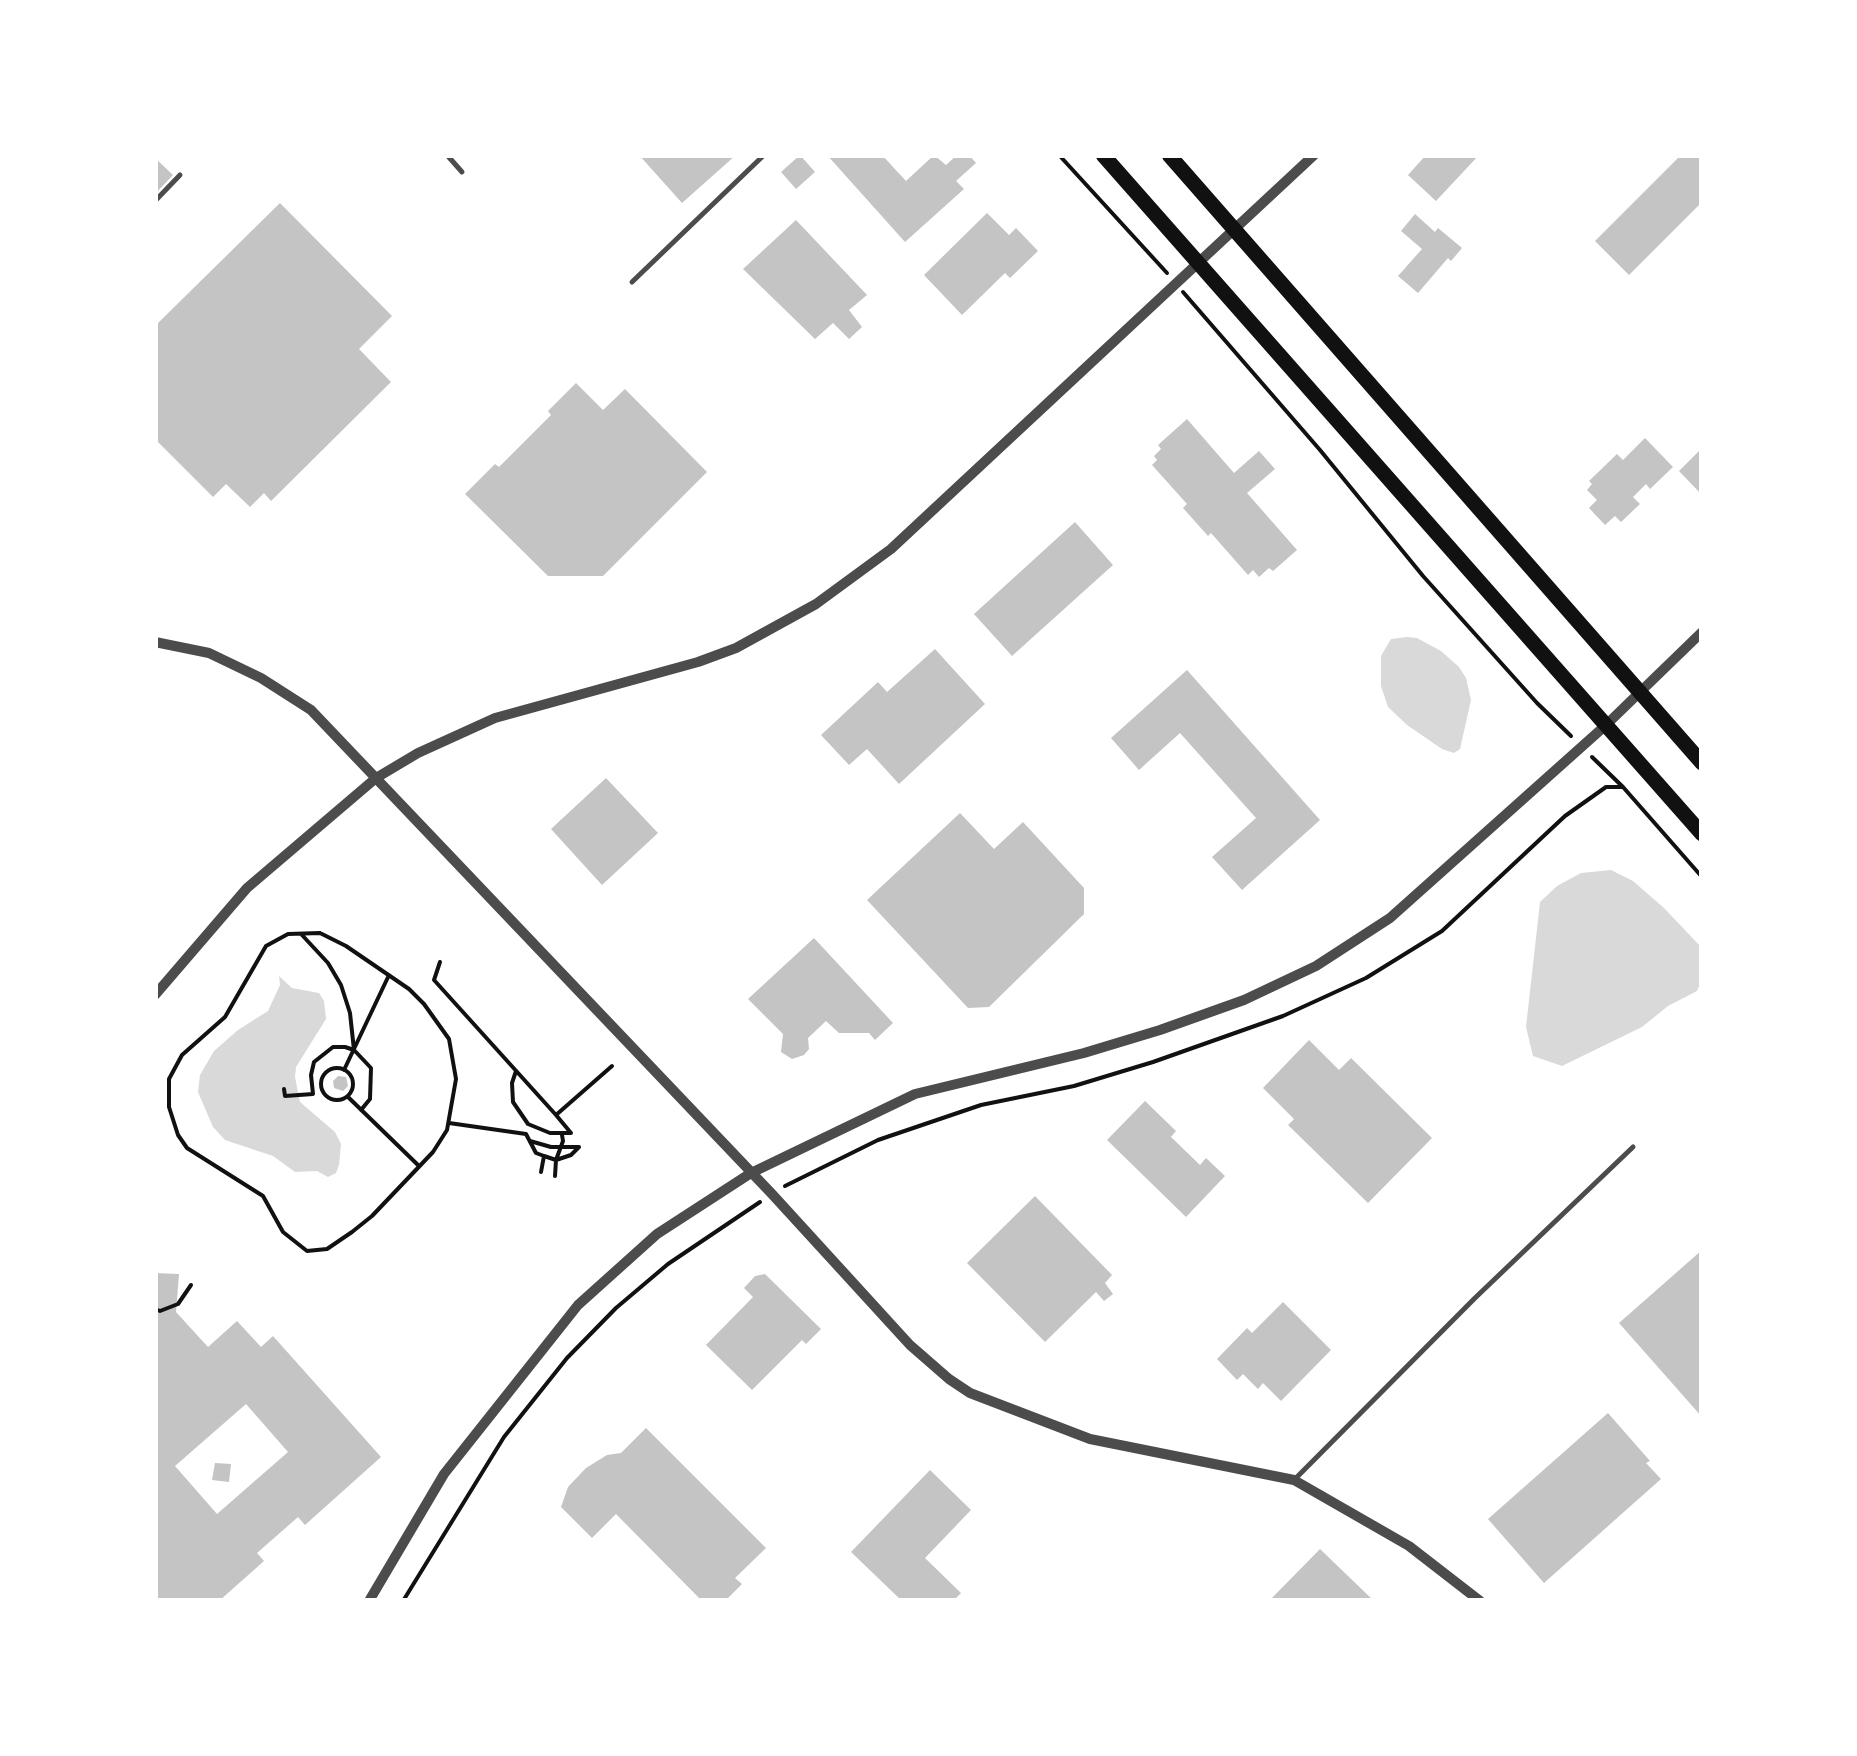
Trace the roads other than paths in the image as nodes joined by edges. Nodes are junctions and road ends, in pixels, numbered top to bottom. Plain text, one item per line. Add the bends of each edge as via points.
1 (447, 155) edge
2 (764, 155) edge
3 (1103, 155) edge
4 (1169, 155) edge
5 (1314, 155) edge
6 (462, 172) dead end
7 (180, 175) dead end
8 (155, 201) edge
9 (1234, 228) junction
10 (1198, 261) junction
11 (632, 282) dead end
12 (1702, 632) edge
13 (155, 642) edge
14 (1641, 692) junction
15 (1606, 725) junction
16 (1702, 762) edge
17 (376, 778) junction
18 (1702, 834) edge
19 (155, 995) edge
20 (1633, 1147) dead end
21 (752, 1173) junction
22 (1294, 1480) junction
23 (368, 1601) edge
24 (1480, 1601) edge

1 - 6 lane
2 - 11 lane
3 - 10 main road
4 - 9 main road
5 - 9 street
7 - 8 lane
9 - 10 street
9 - 14 main road
10 - 15 main road
10 - 17 street via 891,548 816,604 698,662 495,718
12 - 14 street
13 - 17 street via 209,653 261,678 310,710
14 - 15 street
14 - 16 main road
15 - 18 main road
15 - 21 street via 1390,918 1316,966 1160,1030 915,1094
17 - 19 street via 247,888
17 - 21 street
20 - 22 lane
21 - 22 street via 910,1345 970,1393 1090,1439
21 - 23 street via 657,1234 578,1306 444,1474
22 - 24 street via 1409,1546

